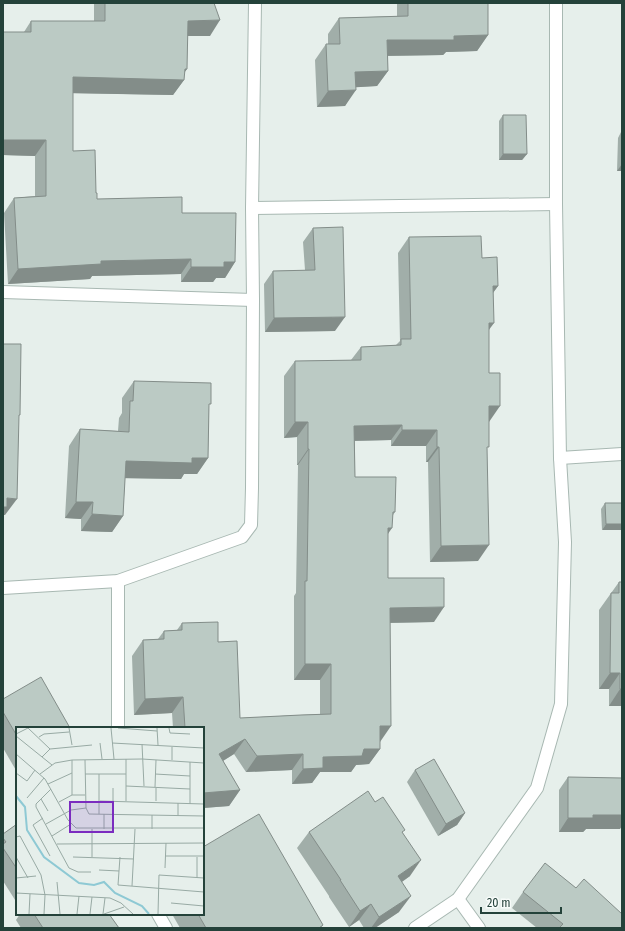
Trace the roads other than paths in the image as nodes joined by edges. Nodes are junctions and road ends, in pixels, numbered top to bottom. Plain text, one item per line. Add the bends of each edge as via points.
1 (255, 3) edge
2 (556, 3) edge
3 (556, 204) junction
4 (252, 208) junction
5 (3, 292) edge
6 (253, 300) junction
7 (622, 454) edge
8 (560, 458) junction
9 (118, 581) junction
10 (3, 588) edge
11 (118, 727) edge
12 (458, 899) junction
13 (159, 915) edge
14 (166, 928) edge
15 (415, 928) edge
16 (479, 928) edge

1 - 4 street
2 - 3 street
3 - 4 street
3 - 8 street
4 - 6 street
5 - 6 street
6 - 9 street via 251,525 242,537
7 - 8 street
8 - 12 street via 565,542 561,704 537,788
9 - 10 street
9 - 11 street
12 - 15 street
12 - 16 street
13 - 14 street

